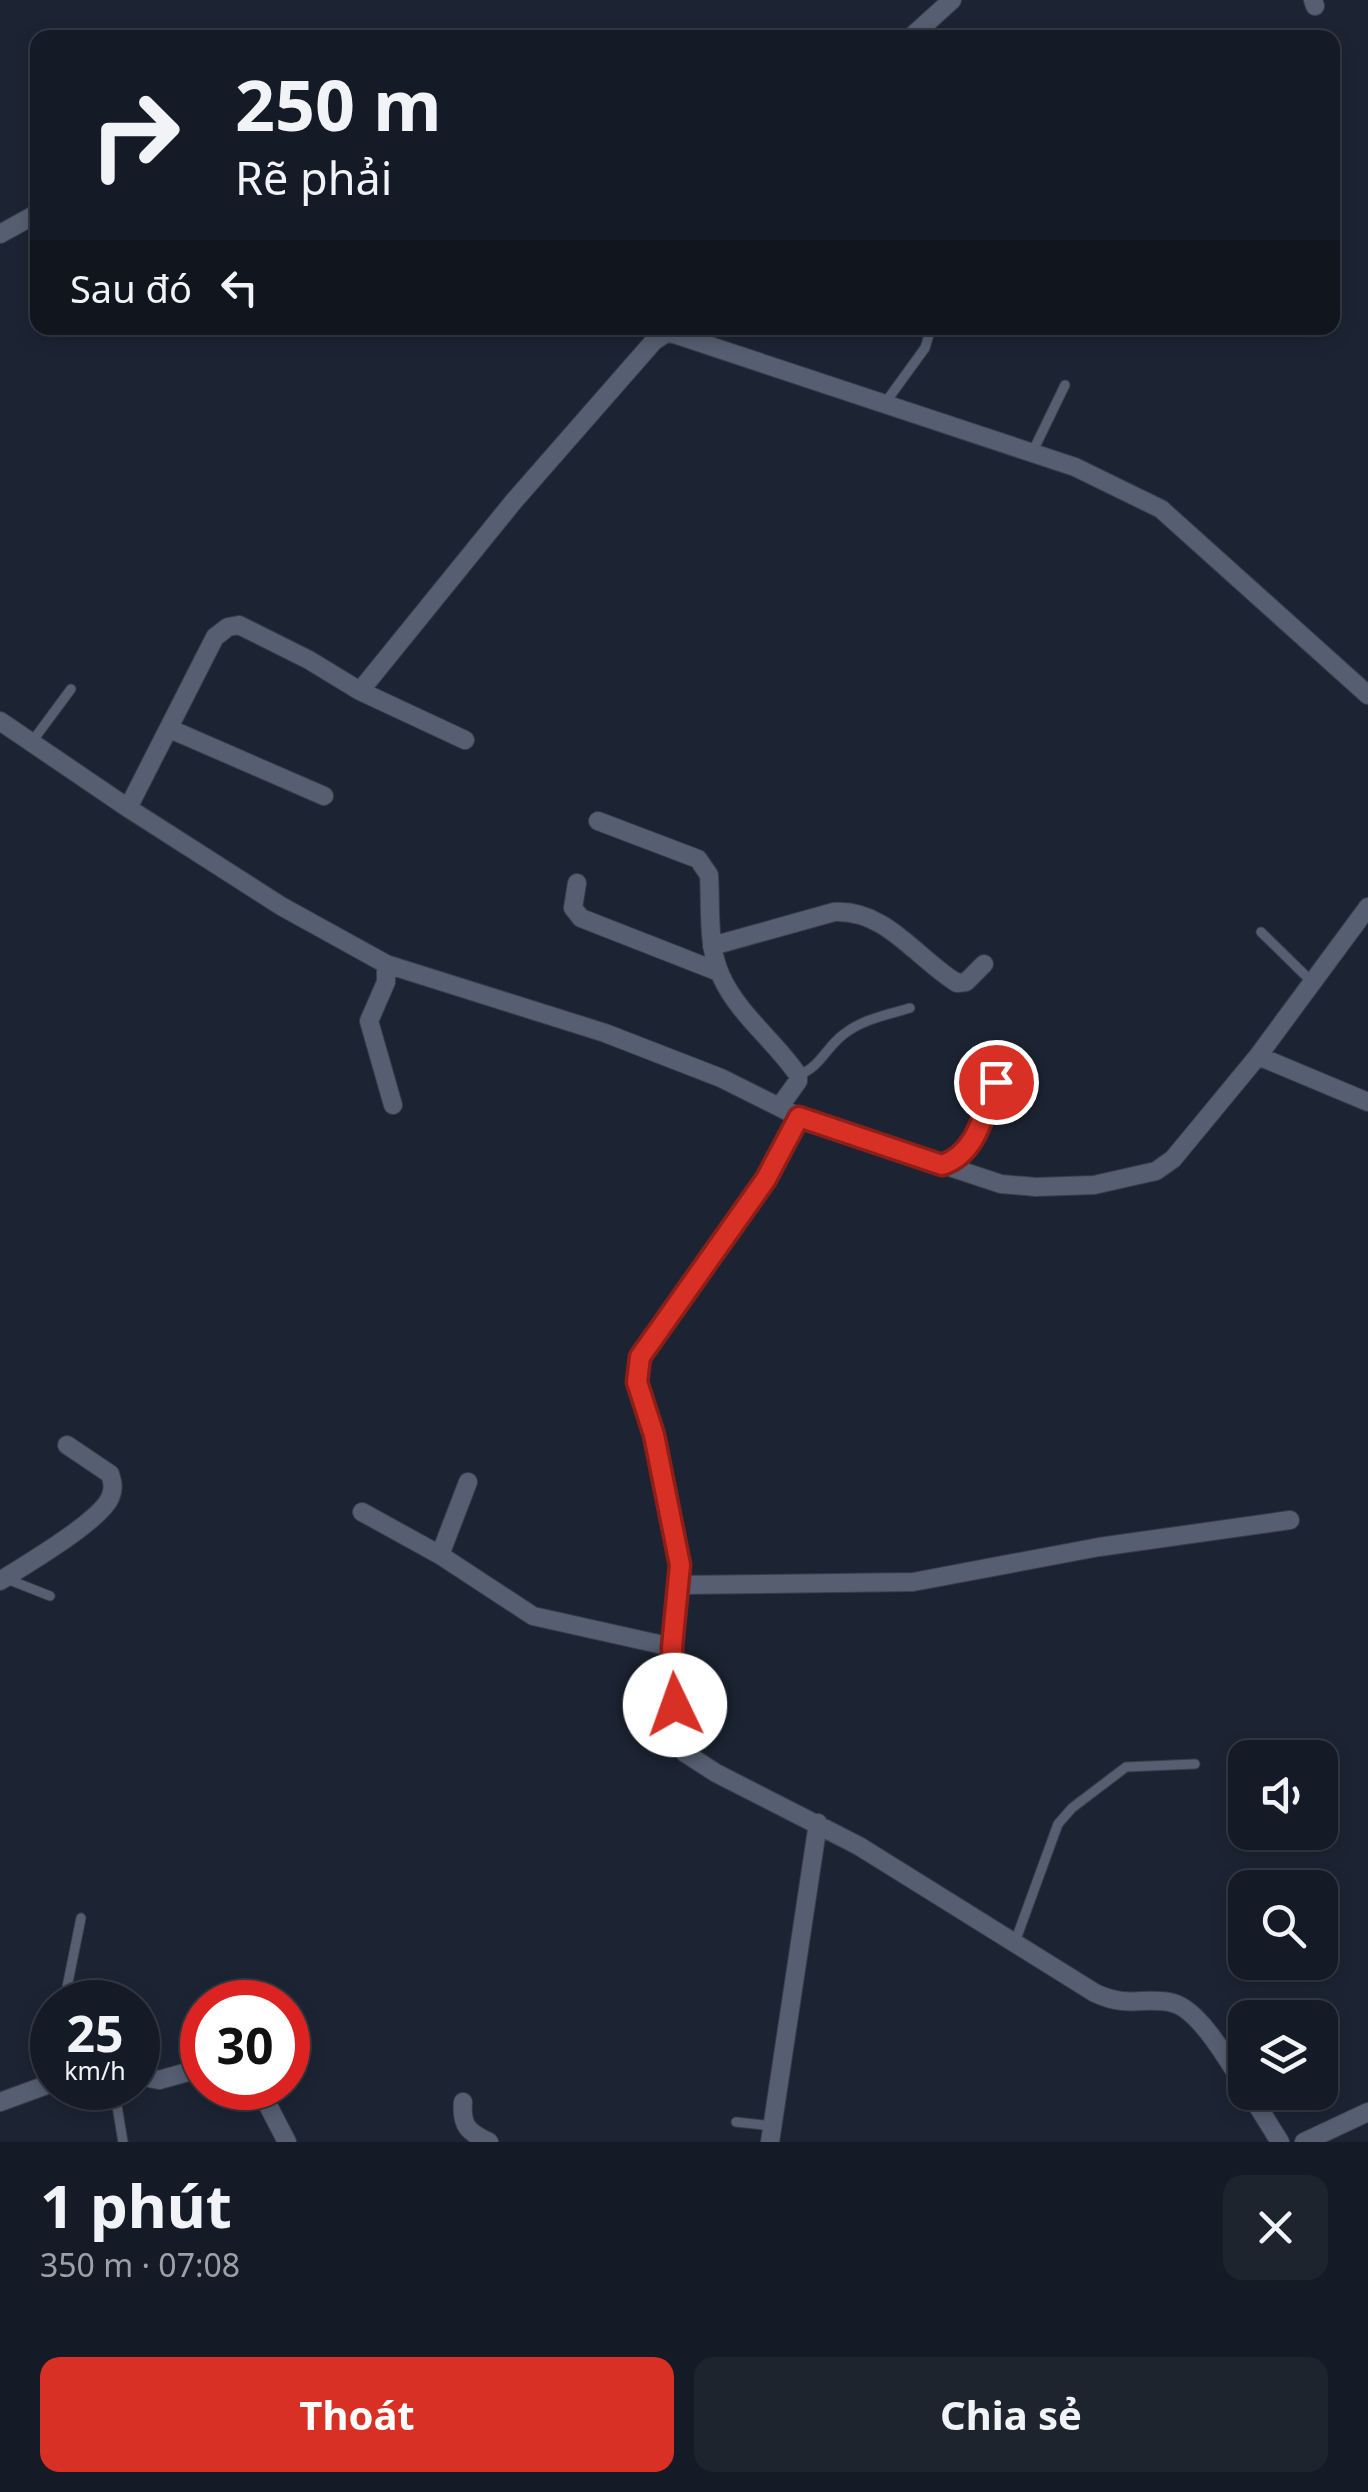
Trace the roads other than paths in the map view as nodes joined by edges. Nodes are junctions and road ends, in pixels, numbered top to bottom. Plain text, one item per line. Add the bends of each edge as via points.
1 (952, 0) edge
2 (919, 30) edge
3 (30, 217) edge
4 (0, 234) edge
5 (663, 335) edge
6 (684, 335) edge
7 (929, 335) edge
8 (1066, 385) dead end
9 (884, 405) junction
10 (1032, 452) junction
11 (71, 689) dead end
12 (360, 691) junction
13 (1368, 695) edge
14 (0, 721) edge
15 (170, 729) junction
16 (465, 740) dead end
17 (31, 742) junction
18 (324, 796) dead end
19 (128, 808) junction
20 (598, 821) dead end
21 (577, 883) dead end
22 (1368, 907) edge
23 (1261, 932) dead end
24 (712, 946) junction
25 (386, 964) junction
26 (984, 964) dead end
27 (719, 972) junction
28 (1311, 980) junction
29 (910, 1008) dead end
30 (1258, 1056) junction
31 (798, 1076) junction
32 (996, 1082) dead end
33 (1368, 1102) edge
34 (393, 1105) dead end
35 (780, 1106) junction
36 (799, 1117) junction
37 (942, 1165) junction
38 (67, 1445) dead end
39 (468, 1482) dead end
40 (362, 1512) dead end
41 (1290, 1520) dead end
42 (440, 1555) junction
43 (2, 1579) edge
44 (679, 1586) junction
45 (50, 1596) dead end
46 (672, 1647) junction
47 (1195, 1764) dead end
48 (818, 1824) junction
49 (81, 1918) dead end
50 (1014, 1942) junction
51 (68, 1980) edge
52 (1228, 2063) edge
53 (30, 2091) edge
54 (0, 2102) edge
55 (463, 2102) dead end
56 (118, 2110) edge
57 (270, 2110) edge
58 (1260, 2110) edge
59 (1368, 2112) edge
60 (736, 2122) dead end
61 (772, 2134) edge
62 (123, 2142) edge
63 (287, 2142) edge
64 (488, 2142) edge
65 (1280, 2142) edge
66 (1304, 2142) edge

1 - 2 street
3 - 4 street
5 - 12 street via 583,420
6 - 9 street
7 - 9 lane
8 - 10 lane
9 - 10 street
10 - 13 street via 1161,509
11 - 17 lane
12 - 15 street via 239,626 228,627 216,637
12 - 16 street
14 - 17 street
15 - 18 street
15 - 19 street
17 - 19 street
19 - 25 street
20 - 24 street via 705,865
21 - 27 street via 572,908 582,918
22 - 28 street
23 - 28 lane
24 - 26 street via 849,912 881,923 956,983
24 - 27 street
25 - 34 street via 386,982 369,1021
25 - 35 street via 605,1033
27 - 31 street
28 - 30 street
29 - 31 lane via 856,1026
30 - 33 street
30 - 37 street via 1156,1171 1036,1188
31 - 35 street
32 - 37 lane via 973,1140
35 - 36 street
36 - 37 street
36 - 44 street via 766,1179 636,1369 676,1545
38 - 43 street via 110,1474 112,1494 80,1527
39 - 42 street
40 - 42 street
41 - 44 street via 914,1582
42 - 46 street via 532,1616
43 - 45 lane
44 - 46 street
46 - 48 street via 676,1727 685,1752 742,1789
47 - 50 lane via 1126,1767 1072,1808 1058,1824
48 - 50 street
48 - 61 street
49 - 51 lane
50 - 52 street via 1112,2001 1182,2008
53 - 54 street
55 - 64 street via 468,2132
56 - 62 lane
57 - 63 street
58 - 65 street
59 - 66 street
60 - 61 lane

